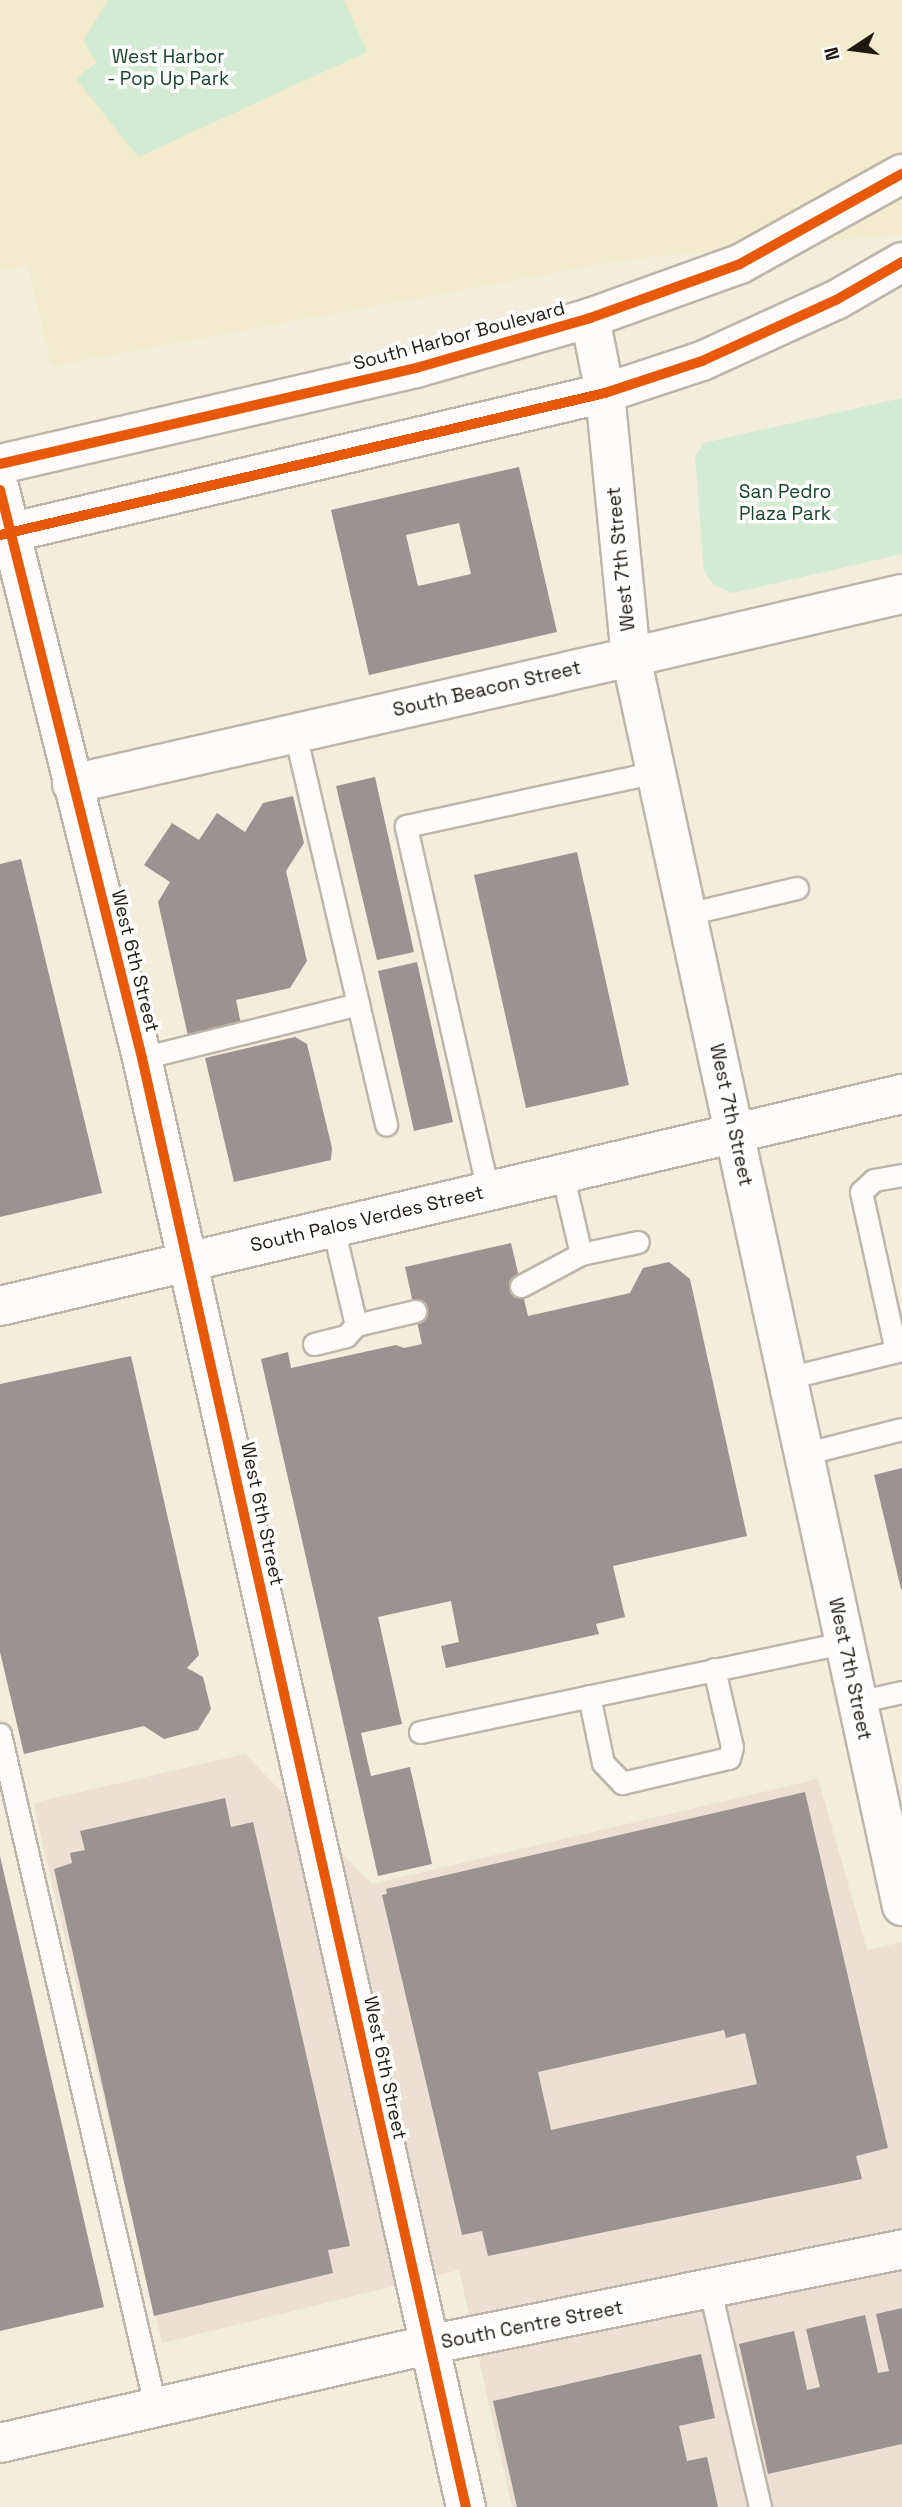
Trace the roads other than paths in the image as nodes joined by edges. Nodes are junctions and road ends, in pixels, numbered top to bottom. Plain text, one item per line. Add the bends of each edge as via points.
1 (902, 174) edge
2 (902, 262) edge
3 (590, 318) junction
4 (605, 393) junction
5 (0, 464) edge
6 (0, 490) edge
7 (5, 534) edge
8 (902, 594) edge
9 (631, 657) junction
10 (295, 733) junction
11 (656, 772) junction
12 (72, 784) junction
13 (797, 888) dead end
14 (687, 914) junction
15 (358, 1004) junction
16 (142, 1058) junction
17 (902, 1094) edge
18 (386, 1125) dead end
19 (735, 1133) junction
20 (562, 1173) junction
21 (902, 1175) edge
22 (488, 1191) junction
23 (333, 1227) junction
24 (638, 1242) dead end
25 (581, 1254) junction
26 (188, 1261) junction
27 (521, 1286) dead end
28 (0, 1306) edge
29 (415, 1311) dead end
30 (356, 1325) junction
31 (314, 1344) dead end
32 (899, 1350) edge
33 (787, 1378) junction
34 (902, 1429) edge
35 (803, 1454) junction
36 (844, 1643) junction
37 (714, 1669) junction
38 (902, 1692) edge
39 (589, 1696) junction
40 (857, 1702) junction
41 (420, 1732) dead end
42 (0, 1734) edge
43 (902, 1906) edge
44 (902, 2249) edge
45 (710, 2290) junction
46 (428, 2345) junction
47 (155, 2406) junction
48 (0, 2443) edge
49 (466, 2507) edge
50 (760, 2507) edge

1 - 3 street, South Harbor Boulevard via 740,264
2 - 4 street via 836,300 702,361
3 - 4 street, West 7th Street
3 - 5 street, South Harbor Boulevard via 416,368
4 - 7 street
4 - 9 street, West 7th Street
6 - 7 street, West 6th Street
7 - 12 street, West 6th Street
8 - 9 street, South Beacon Street
9 - 10 street, South Beacon Street
9 - 11 street, West 7th Street
10 - 12 street, South Beacon Street
10 - 15 lane
11 - 14 street, West 7th Street
11 - 22 lane via 406,826
12 - 16 street, West 6th Street
13 - 14 lane
14 - 19 street, West 7th Street
15 - 16 lane
15 - 18 lane
16 - 26 street, West 6th Street
17 - 19 street, South Palos Verdes Street
19 - 20 street, South Palos Verdes Street
19 - 33 street, West 7th Street
20 - 22 street, South Palos Verdes Street
20 - 25 lane
21 - 32 lane via 874,1180 861,1192
22 - 23 street, South Palos Verdes Street
23 - 26 street, South Palos Verdes Street
23 - 30 lane
24 - 25 lane
25 - 27 lane
26 - 28 street, South Palos Verdes Street
26 - 46 street, West 6th Street
29 - 30 lane
30 - 31 lane via 346,1336
32 - 33 lane
33 - 35 street, West 7th Street
34 - 35 lane
35 - 36 street, West 7th Street
36 - 37 lane
36 - 40 street, West 7th Street
37 - 39 lane
37 - 39 lane via 732,1747 729,1758 622,1783 603,1763
38 - 40 lane
39 - 41 lane
40 - 43 street, West 7th Street
42 - 47 lane
44 - 45 street, South Centre Street
45 - 46 street, South Centre Street
45 - 50 lane
46 - 47 street, South Centre Street
46 - 49 street, West 6th Street
47 - 48 street, South Centre Street

